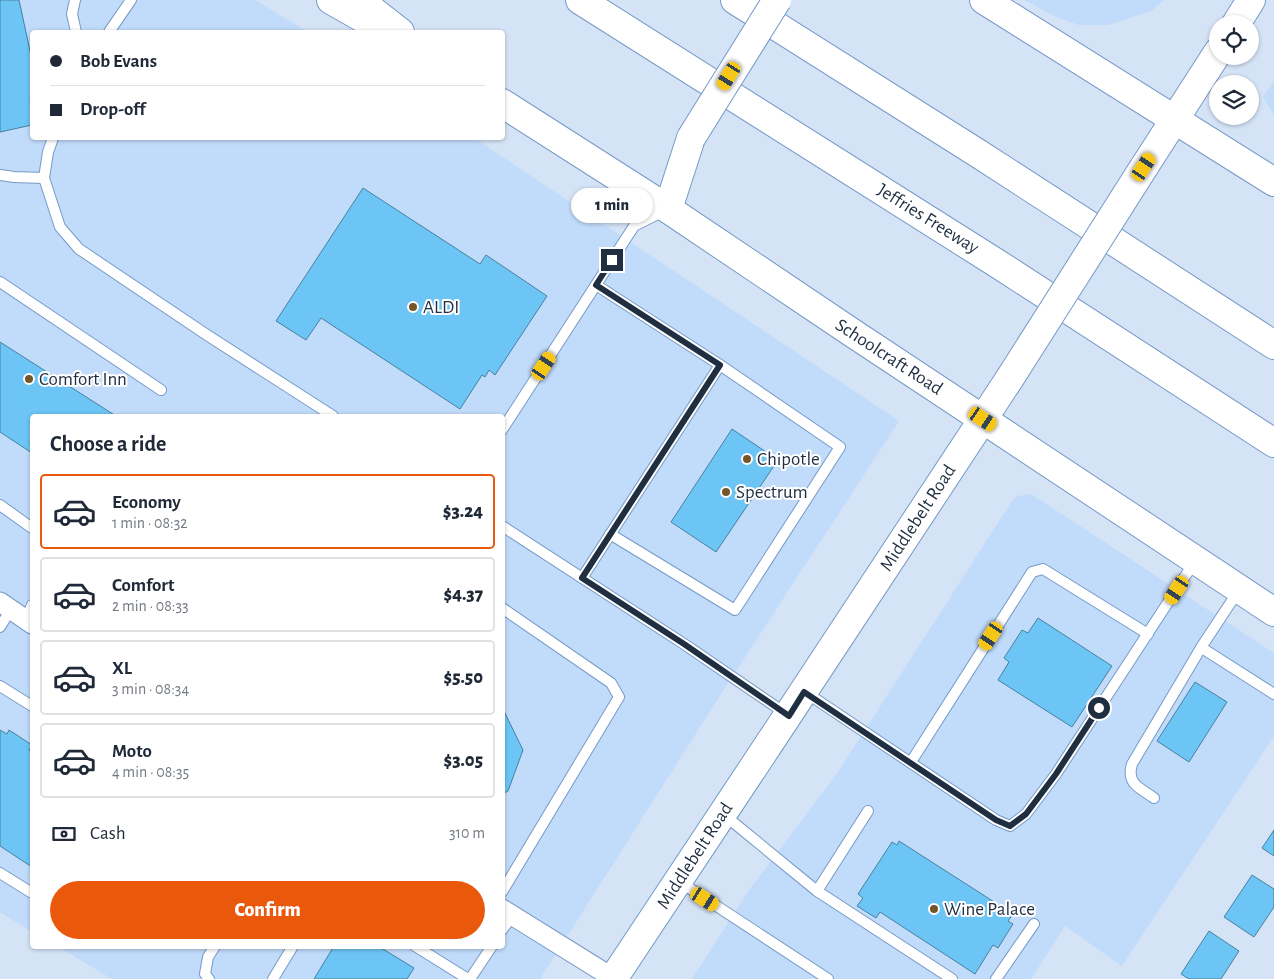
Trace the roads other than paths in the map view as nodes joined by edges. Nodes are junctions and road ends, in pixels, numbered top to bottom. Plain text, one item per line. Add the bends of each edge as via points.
1 (75, 0) edge
2 (131, 0) edge
3 (331, 0) edge
4 (360, 0) edge
5 (580, 0) edge
6 (735, 0) edge
7 (777, 0) edge
8 (984, 0) edge
9 (1251, 0) edge
10 (1242, 15) edge
11 (76, 30) edge
12 (110, 30) edge
13 (384, 30) edge
14 (398, 30) edge
15 (1210, 65) edge
16 (505, 105) edge
17 (1174, 120) junction
18 (52, 140) edge
19 (0, 175) edge
20 (44, 178) junction
21 (1274, 182) edge
22 (668, 209) junction
23 (0, 282) edge
24 (596, 285) junction
25 (1274, 345) edge
26 (720, 365) junction
27 (161, 390) dead end
28 (330, 414) edge
29 (983, 419) junction
30 (505, 425) edge
31 (1274, 443) edge
32 (0, 506) edge
33 (30, 527) edge
34 (505, 528) edge
35 (610, 534) junction
36 (1196, 560) junction
37 (582, 578) junction
38 (1262, 601) edge
39 (505, 610) edge
40 (20, 612) edge
41 (0, 627) edge
42 (1148, 634) junction
43 (1202, 648) junction
44 (0, 686) edge
45 (804, 692) junction
46 (1274, 694) edge
47 (30, 705) edge
48 (789, 716) junction
49 (911, 762) junction
50 (1154, 798) dead end
51 (868, 811) dead end
52 (722, 813) junction
53 (0, 873) edge
54 (678, 881) junction
55 (505, 887) edge
56 (818, 891) junction
57 (30, 892) edge
58 (506, 918) edge
59 (1034, 924) dead end
60 (213, 949) edge
61 (291, 949) edge
62 (420, 949) edge
63 (490, 949) edge
64 (209, 979) edge
65 (273, 979) edge
66 (469, 979) edge
67 (614, 979) edge
68 (828, 979) edge
69 (952, 979) edge
70 (996, 979) edge

1 - 11 lane via 72,14
2 - 12 lane
3 - 13 main road
4 - 14 main road
5 - 31 main road, Jeffries Freeway via 1006,268
6 - 25 main road
7 - 22 main road, bridge via 691,138
8 - 17 main road
9 - 10 main road
15 - 17 main road, Middlebelt Road
16 - 22 main road, Schoolcraft Road
17 - 21 main road
17 - 29 main road, Middlebelt Road, bridge
18 - 20 lane
19 - 20 lane
20 - 28 lane via 60,227 80,249
22 - 24 lane via 634,226
22 - 29 main road, Schoolcraft Road
23 - 27 lane
24 - 26 lane
24 - 30 lane
26 - 35 lane
26 - 35 lane via 840,447 735,610
29 - 36 main road, Schoolcraft Road
29 - 45 main road, Middlebelt Road
32 - 33 lane
34 - 37 lane
35 - 37 lane
36 - 38 main road, Schoolcraft Road
36 - 42 lane
37 - 48 lane
38 - 43 lane
39 - 55 lane via 611,683 619,696
40 - 41 lane
42 - 49 lane via 1056,774 1026,814 1010,826 996,820
42 - 49 lane via 1043,569 1032,572
43 - 46 lane
43 - 50 lane via 1129,773 1133,783
44 - 47 lane
45 - 48 main road, Middlebelt Road
45 - 49 lane
48 - 52 main road, Middlebelt Road
51 - 56 lane
52 - 54 main road, Middlebelt Road
52 - 56 lane
53 - 57 lane
54 - 67 main road, Middlebelt Road
54 - 68 lane
56 - 69 lane
58 - 67 street
59 - 70 lane
60 - 64 lane via 205,974
61 - 65 lane
62 - 66 lane
63 - 66 lane

